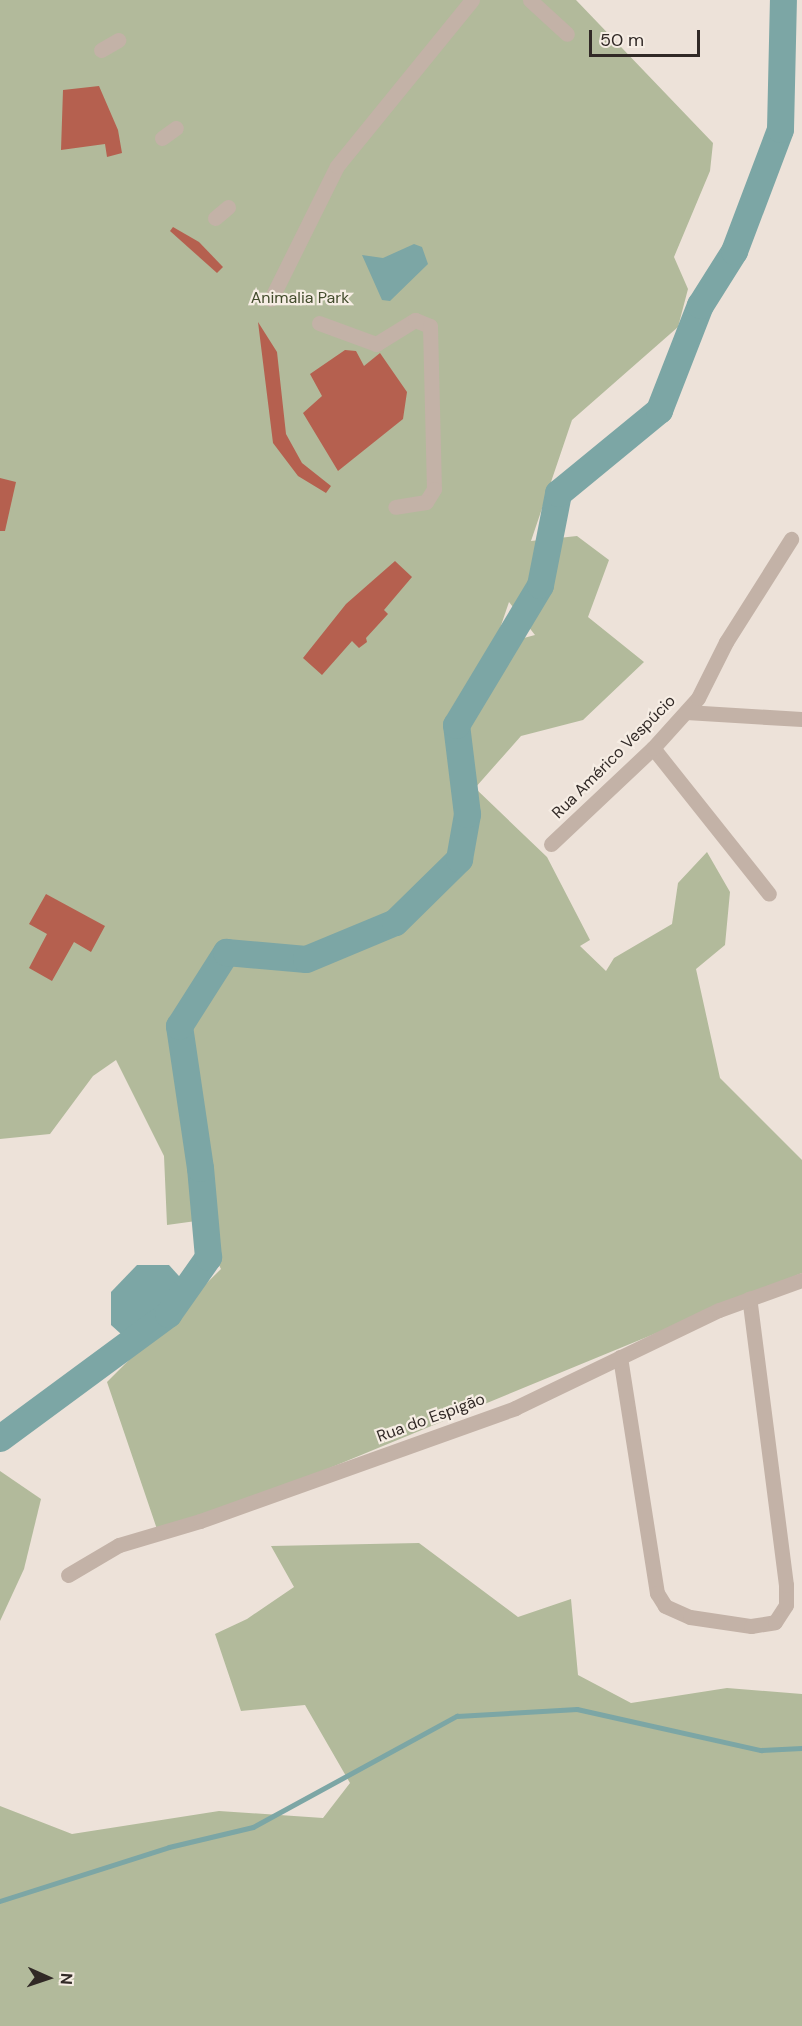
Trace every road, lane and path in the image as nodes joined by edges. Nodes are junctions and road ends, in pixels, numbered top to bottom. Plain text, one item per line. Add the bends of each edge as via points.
1 (472, 0) edge
2 (530, 0) edge
3 (567, 34) dead end
4 (118, 40) dead end
5 (101, 50) dead end
6 (176, 128) dead end
7 (162, 138) dead end
8 (228, 207) dead end
9 (215, 218) dead end
10 (271, 299) dead end
11 (319, 323) dead end
12 (395, 507) dead end
13 (791, 539) dead end
14 (686, 712) junction
15 (802, 719) edge
16 (653, 748) junction
17 (551, 844) dead end
18 (769, 894) dead end
19 (801, 1282) edge
20 (749, 1298) junction
21 (620, 1357) junction
22 (68, 1575) dead end

1 - 10 street via 338,166
2 - 3 street
4 - 5 street
6 - 7 street
8 - 9 street
11 - 12 street via 376,344 415,320 430,326 434,489 426,502
13 - 14 street, Rua Américo Vespúcio
14 - 15 street
14 - 16 street, Rua Américo Vespúcio
16 - 17 street, Rua Américo Vespúcio
16 - 18 street
19 - 20 street, Rua do Espigão
20 - 21 street, Rua do Espigão
20 - 21 street via 786,1585 786,1605 775,1622 751,1626 690,1617 665,1606 657,1593
21 - 22 street, Rua do Espigão via 515,1408 200,1521 119,1545

